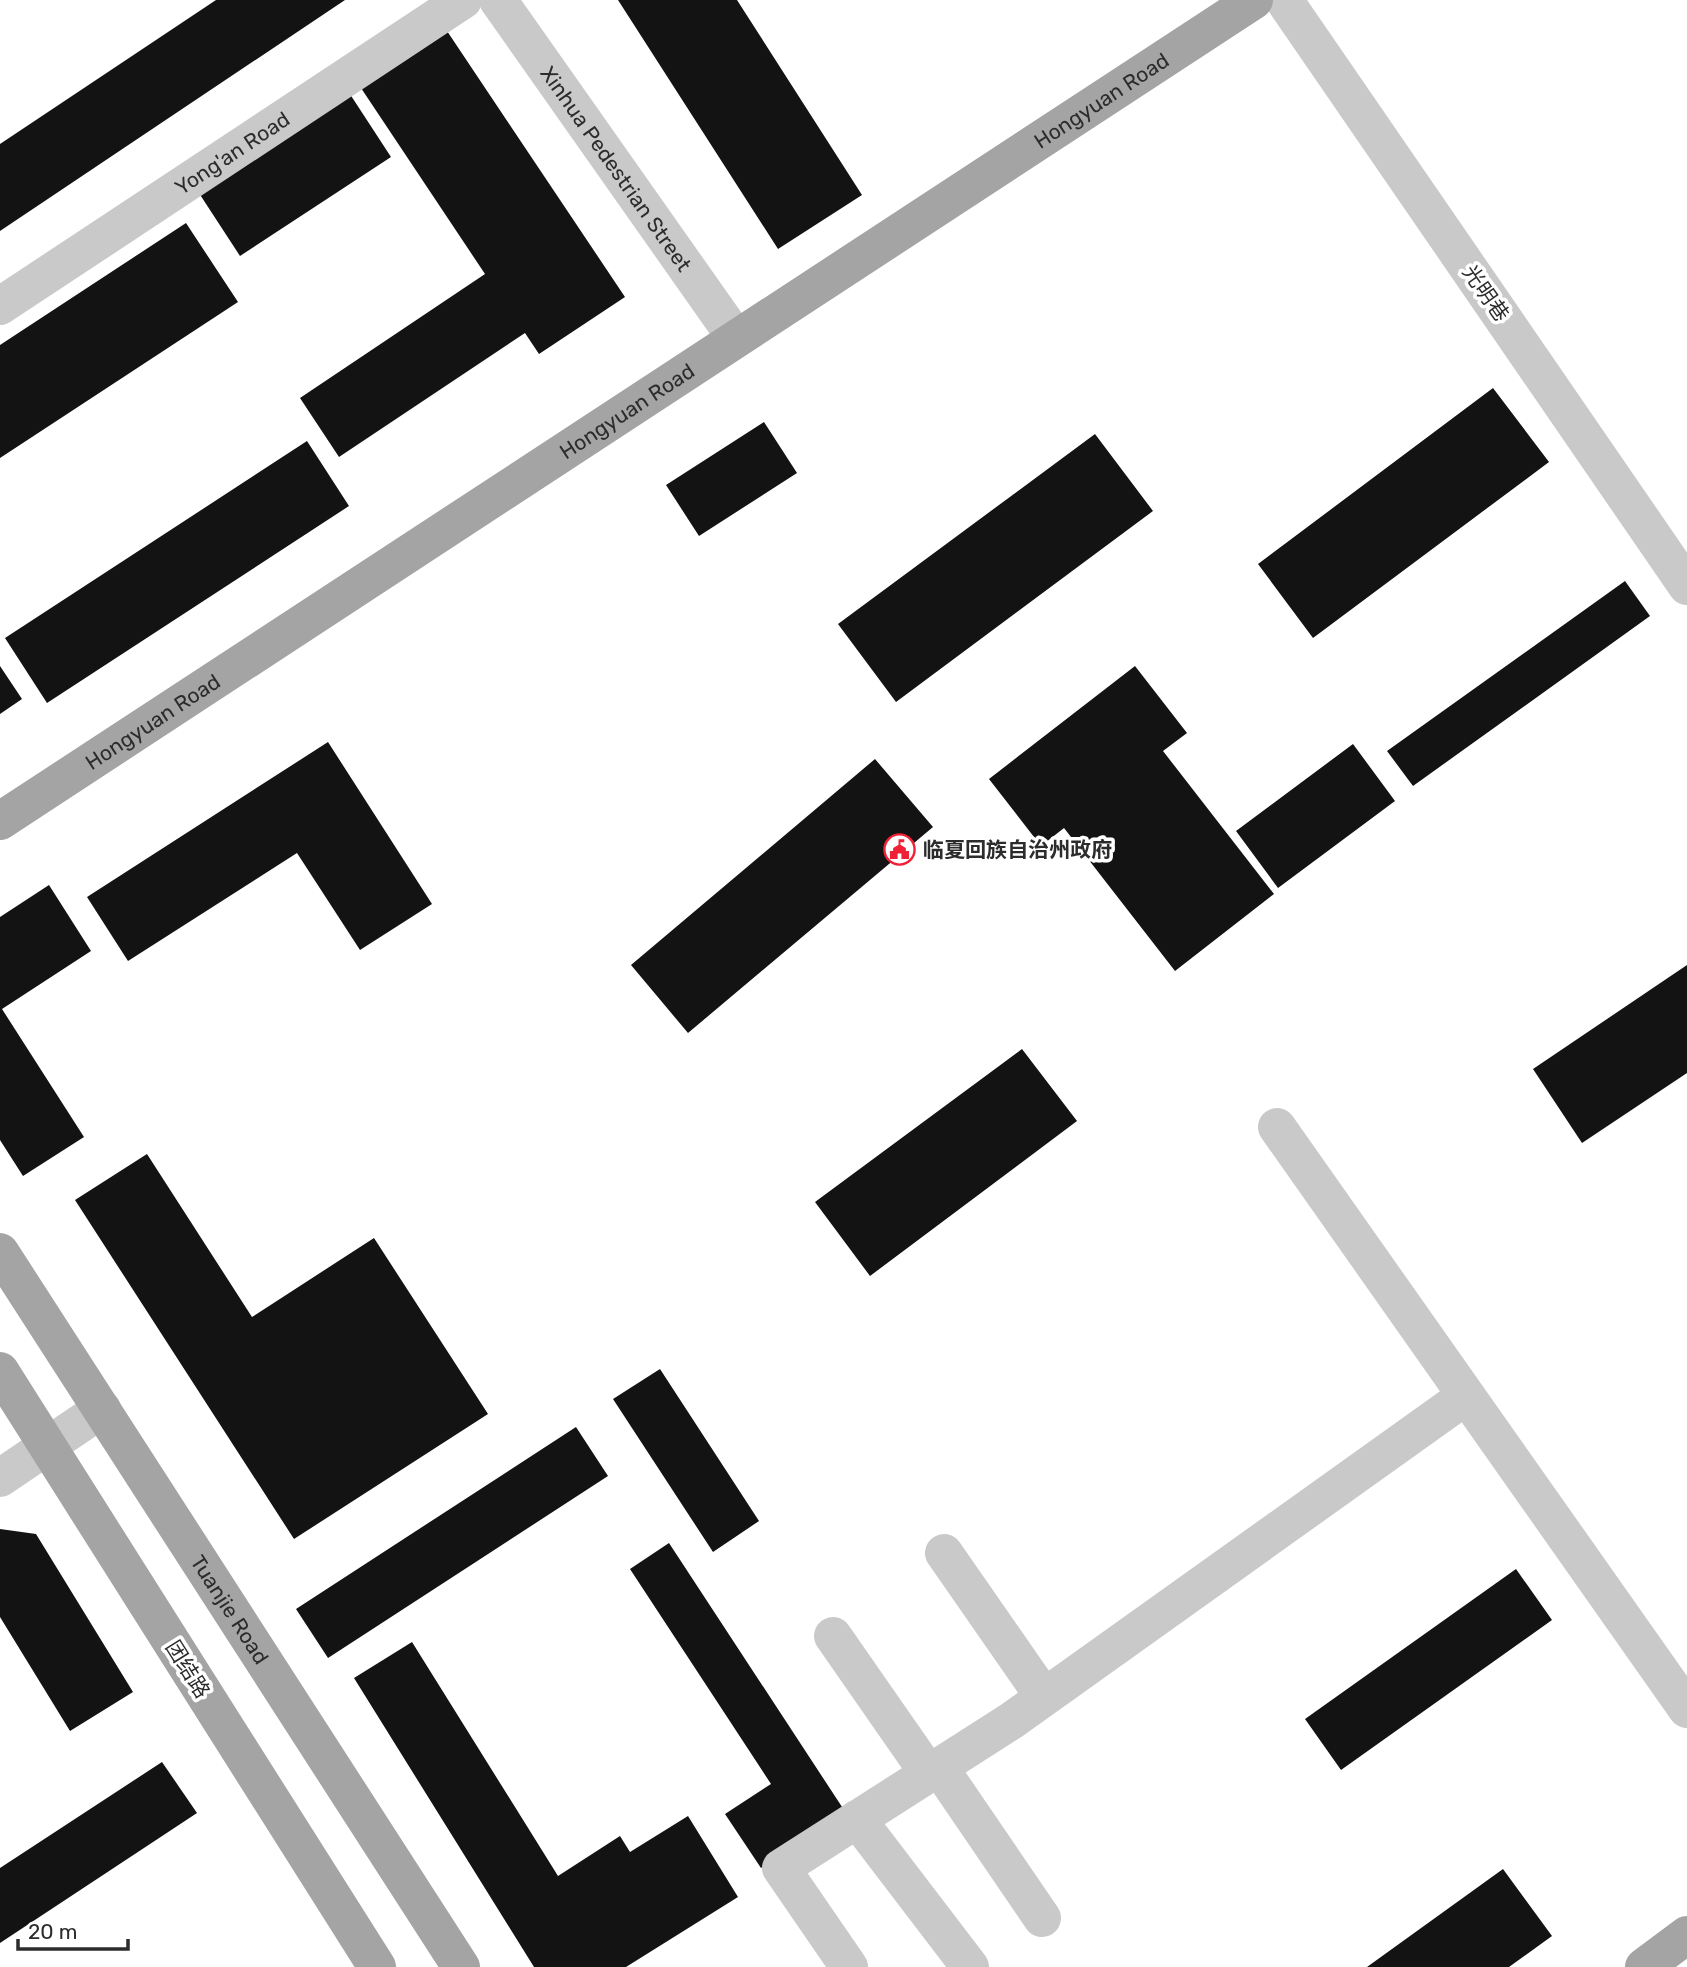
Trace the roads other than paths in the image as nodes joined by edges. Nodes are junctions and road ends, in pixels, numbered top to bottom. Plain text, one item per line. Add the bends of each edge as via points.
1 (463, 0) edge
2 (498, 0) edge
3 (1254, 0) edge
4 (1284, 0) edge
5 (0, 306) edge
6 (736, 338) junction
7 (1687, 586) edge
8 (0, 821) edge
9 (1277, 1127) dead end
10 (0, 1252) edge
11 (0, 1371) edge
12 (1466, 1396) junction
13 (102, 1409) junction
14 (47, 1446) junction
15 (0, 1478) edge
16 (944, 1553) dead end
17 (833, 1636) dead end
18 (1044, 1697) junction
19 (1687, 1709) edge
20 (934, 1770) junction
21 (857, 1819) junction
22 (1042, 1918) dead end
23 (1687, 1935) edge
24 (377, 1967) edge
25 (461, 1967) edge
26 (849, 1967) edge
27 (970, 1967) edge
28 (1644, 1967) edge

1 - 5 street, Yong'an Road
2 - 6 street, Xinhua Pedestrian Street
3 - 6 main road, Hongyuan Road
4 - 7 street, 光明巷
6 - 8 main road, Hongyuan Road
9 - 12 street
10 - 13 main road, Tuanjie Road
11 - 14 main road, 团结路
12 - 18 street
12 - 19 street
13 - 14 street
13 - 25 main road, Tuanjie Road
14 - 15 street
14 - 24 main road, 团结路
16 - 18 street
17 - 20 street
18 - 20 street
20 - 21 street
20 - 22 street
21 - 26 street via 780,1868
21 - 27 street
23 - 28 main road

